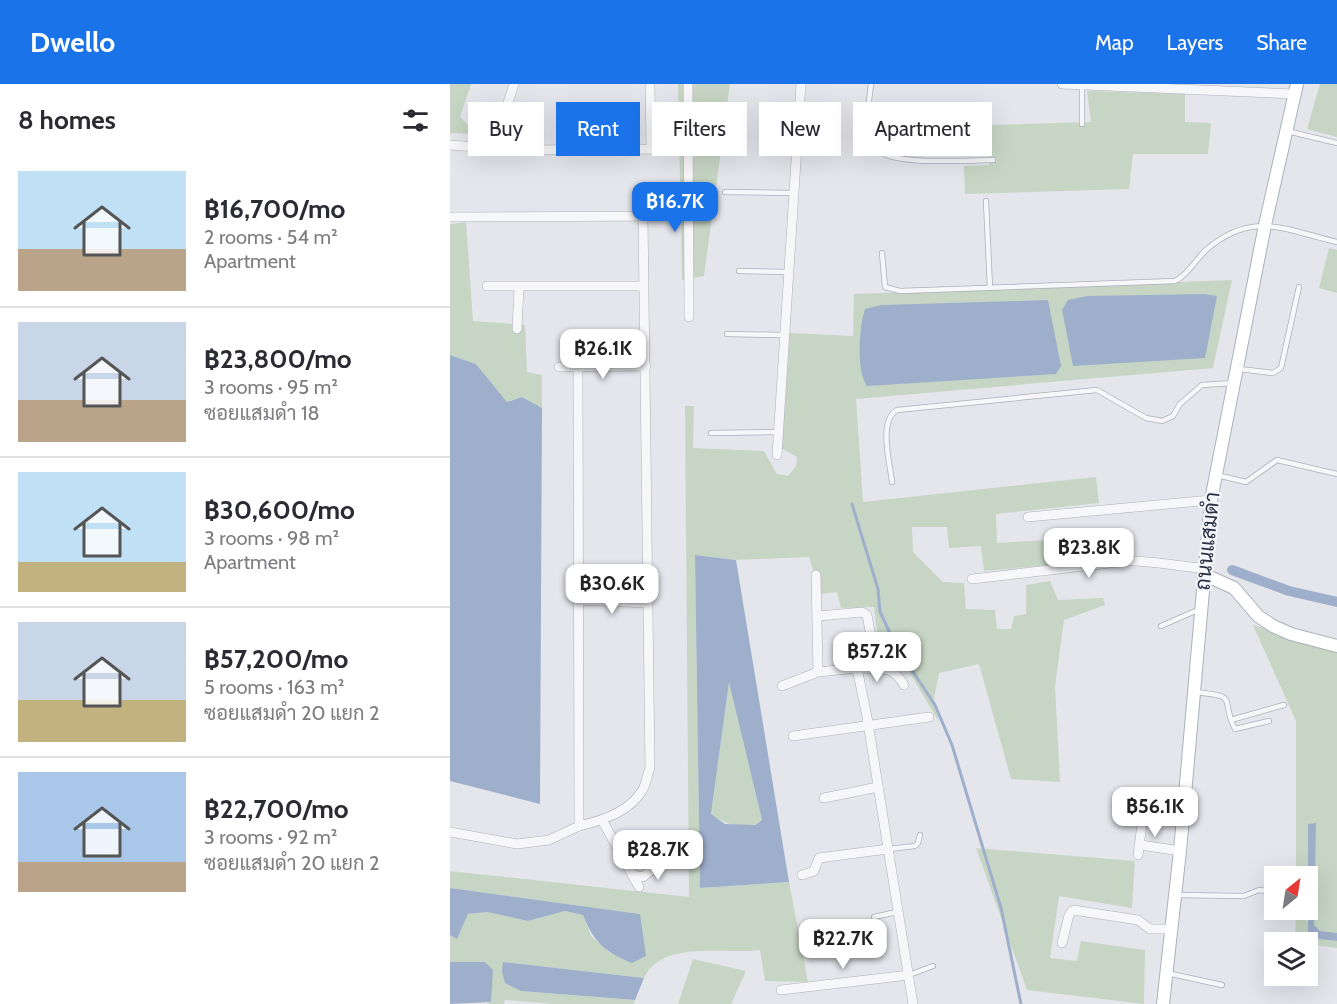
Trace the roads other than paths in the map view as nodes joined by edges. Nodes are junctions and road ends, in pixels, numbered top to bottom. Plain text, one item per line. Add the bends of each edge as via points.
1 (514, 84) edge
2 (650, 84) edge
3 (688, 84) edge
4 (801, 84) edge
5 (871, 84) edge
6 (1062, 84) edge
7 (1082, 85) edge
8 (1295, 89) edge
9 (508, 102) edge
10 (1082, 124) dead end
11 (1285, 131) junction
12 (1337, 143) edge
13 (450, 145) edge
14 (468, 147) edge
15 (544, 149) edge
16 (651, 150) joint
17 (993, 160) dead end
18 (725, 192) dead end
19 (794, 193) junction
20 (986, 201) dead end
21 (643, 216) junction
22 (677, 216) dead end
23 (450, 217) edge
24 (1265, 225) junction
25 (1337, 242) edge
26 (882, 253) dead end
27 (739, 271) dead end
28 (788, 272) junction
29 (487, 286) dead end
30 (643, 286) junction
31 (1299, 286) dead end
32 (519, 287) junction
33 (990, 288) junction
34 (689, 317) dead end
35 (517, 329) dead end
36 (727, 334) dead end
37 (783, 335) junction
38 (646, 366) junction
39 (560, 367) dead end
40 (578, 367) junction
41 (1236, 369) junction
42 (1233, 383) junction
43 (777, 432) junction
44 (711, 433) dead end
45 (777, 456) dead end
46 (1215, 474) junction
47 (1337, 474) edge
48 (892, 482) dead end
49 (1210, 500) junction
50 (1028, 517) dead end
51 (1204, 571) junction
52 (816, 575) dead end
53 (972, 579) dead end
54 (578, 600) junction
55 (647, 603) junction
56 (1200, 609) junction
57 (819, 616) junction
58 (1161, 626) dead end
59 (870, 631) dead end
60 (1337, 646) edge
61 (857, 668) junction
62 (818, 672) junction
63 (904, 685) dead end
64 (782, 686) dead end
65 (1192, 692) junction
66 (1284, 705) dead end
67 (929, 717) dead end
68 (1232, 720) junction
69 (1269, 721) dead end
70 (868, 726) junction
71 (793, 736) dead end
72 (878, 787) junction
73 (824, 798) dead end
74 (1143, 816) dead end
75 (602, 820) junction
76 (579, 826) junction
77 (450, 831) edge
78 (920, 835) dead end
79 (1141, 845) junction
80 (888, 849) junction
81 (675, 851) dead end
82 (1180, 851) junction
83 (1138, 855) dead end
84 (632, 875) junction
85 (802, 875) dead end
86 (639, 887) dead end
87 (1264, 891) edge
88 (1176, 895) junction
89 (897, 912) junction
90 (874, 917) dead end
91 (1171, 929) junction
92 (1062, 944) dead end
93 (933, 966) dead end
94 (1167, 972) junction
95 (909, 975) junction
96 (1222, 985) dead end
97 (781, 990) dead end
98 (913, 1004) edge
99 (1163, 1004) edge

1 - 9 street
2 - 16 street
3 - 34 street
4 - 19 street
5 - 17 lane via 868,125 878,151 903,159
6 - 7 street
7 - 8 street
7 - 10 lane
8 - 11 street, ถนนแสมดำ
11 - 12 lane
11 - 24 street, ถนนแสมดำ
13 - 14 street
15 - 16 street
18 - 19 lane
19 - 28 street
20 - 33 lane
21 - 22 street
21 - 23 street
21 - 30 street
24 - 25 lane
24 - 33 lane via 1224,235 1175,281
24 - 41 street, ถนนแสมดำ
26 - 33 lane via 884,284 890,290
27 - 28 lane
28 - 37 street
29 - 32 street
30 - 32 street
30 - 38 street
31 - 41 lane via 1281,368 1273,373
32 - 35 street
36 - 37 lane
37 - 43 street
38 - 40 street
38 - 55 street
39 - 40 street
40 - 54 street
41 - 42 street, ถนนแสมดำ
42 - 46 street, ถนนแสมดำ
42 - 48 lane via 1202,385 1180,404 1173,416 1162,421 1146,418 1097,390 897,410 888,418 887,429
43 - 44 lane
43 - 45 street
46 - 47 lane via 1246,482 1277,460
46 - 49 street, ถนนแสมดำ
49 - 50 street
49 - 51 street, ถนนแสมดำ
51 - 53 street via 1147,560
51 - 56 street, ถนนแสมดำ
51 - 60 street via 1234,588 1258,616 1273,626
52 - 57 street
54 - 55 street
54 - 76 street
55 - 75 street via 650,768 642,791 618,813
56 - 58 lane
56 - 65 street, ถนนแสมดำ
57 - 59 street via 862,612 867,615
57 - 62 street
61 - 62 street
61 - 63 street via 891,670
61 - 70 street
62 - 64 street
65 - 68 lane via 1224,695
65 - 82 street, ถนนแสมดำ
66 - 68 lane
67 - 70 street
68 - 69 lane via 1237,730
70 - 71 street
70 - 72 street
72 - 73 street
72 - 80 street
74 - 79 street
75 - 76 street
75 - 84 street
76 - 77 street via 549,840 517,843
78 - 80 lane via 915,846
79 - 82 street
79 - 83 street
80 - 85 street via 819,858 814,871
80 - 89 street
81 - 84 street via 643,877
82 - 88 street, ถนนแสมดำ
84 - 86 street
87 - 88 lane via 1244,896
88 - 91 street, ถนนแสมดำ
89 - 90 lane
89 - 95 street
91 - 92 street via 1150,929 1138,920 1073,910
91 - 94 street, ถนนแสมดำ
93 - 95 lane
94 - 96 lane
94 - 99 street, ถนนแสมดำ
95 - 97 street
95 - 98 street

